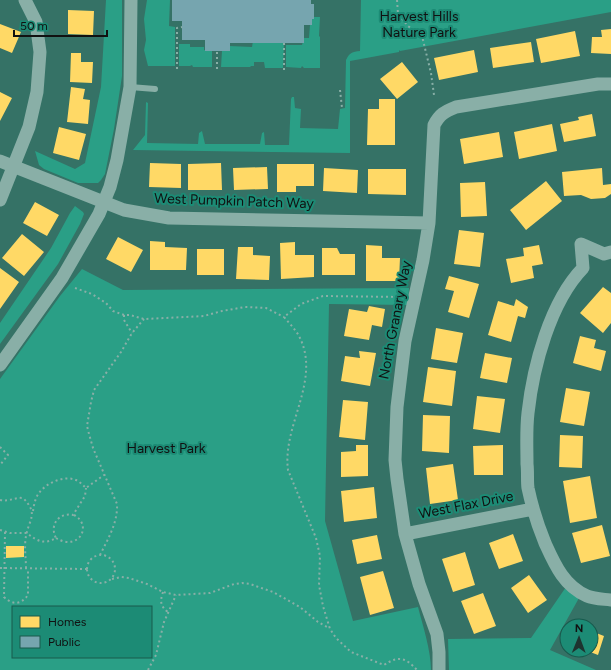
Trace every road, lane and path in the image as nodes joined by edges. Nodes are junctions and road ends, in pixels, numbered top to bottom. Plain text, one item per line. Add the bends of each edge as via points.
1 (24, 0) edge
2 (131, 0) edge
3 (397, 0) edge
4 (182, 28) dead end
5 (284, 42) dead end
6 (217, 51) dead end
7 (177, 69) dead end
8 (216, 69) dead end
9 (284, 70) dead end
10 (611, 84) edge
11 (130, 88) junction
12 (155, 89) dead end
13 (340, 90) dead end
14 (434, 95) dead end
15 (342, 108) dead end
16 (0, 161) edge
17 (13, 167) junction
18 (0, 200) edge
19 (104, 202) junction
20 (429, 223) junction
21 (611, 252) edge
22 (75, 288) dead end
23 (404, 297) dead end
24 (124, 315) junction
25 (284, 317) junction
26 (144, 319) junction
27 (132, 333) junction
28 (0, 365) edge
29 (0, 447) edge
30 (0, 465) edge
31 (104, 475) junction
32 (86, 488) junction
33 (0, 500) edge
34 (533, 509) junction
35 (32, 512) junction
36 (73, 515) junction
37 (0, 530) edge
38 (5, 532) junction
39 (27, 533) junction
40 (405, 534) junction
41 (56, 538) junction
42 (100, 555) junction
43 (0, 568) edge
44 (5, 568) junction
45 (27, 569) junction
46 (87, 569) junction
47 (112, 579) junction
48 (163, 592) junction
49 (176, 595) junction
50 (605, 599) edge
51 (168, 612) junction
52 (330, 629) junction
53 (148, 670) edge
54 (417, 670) edge
55 (439, 670) edge

1 - 17 street via 36,22 40,52 37,92 29,128
2 - 11 street
3 - 14 path via 398,14 408,26 422,36
4 - 7 path via 177,28
5 - 9 path
6 - 8 path
10 - 20 street, North Granary Way via 456,107 439,116 434,125
11 - 12 lane
11 - 19 street via 117,160
13 - 15 path
16 - 17 street, West Pumpkin Patch Way
17 - 18 street
17 - 19 street, West Pumpkin Patch Way
19 - 20 street, West Pumpkin Patch Way via 124,210 169,218
19 - 28 street via 62,278
20 - 40 street, North Granary Way via 404,341 398,399 395,460
21 - 34 street via 604,254 581,244 583,268 562,295 538,361 530,399 526,439 528,487
22 - 24 path via 92,294 113,311
23 - 25 path via 323,296 301,304
24 - 26 path
24 - 27 path via 124,320
25 - 26 path via 266,308 245,307 204,316
25 - 52 path via 298,335 306,356 307,370 288,448 288,470 316,538 320,556 319,585 322,606
26 - 27 path
27 - 31 path via 94,390 91,402 87,426
29 - 30 path via 8,455
31 - 32 path
31 - 42 path via 117,504 117,513
32 - 35 path via 75,479 58,480 43,488
32 - 36 path via 85,496
33 - 35 path via 23,498
34 - 40 street, West Flax Drive
34 - 50 street via 547,547 563,578 588,597
35 - 39 path
36 - 41 path via 63,515 58,519 53,530
36 - 41 path via 82,526 80,537 70,543
37 - 38 path
38 - 39 path
38 - 44 path
39 - 41 path via 40,542
39 - 45 path
40 - 55 street, North Granary Way via 436,634
42 - 46 path via 90,561
42 - 47 path via 110,558 115,565
43 - 44 path
44 - 45 path
44 - 45 path via 4,597 17,603 22,602 28,595
45 - 46 path
46 - 47 path via 91,578 99,583
47 - 48 path via 130,578
48 - 49 path
48 - 51 path via 160,600
49 - 51 path
49 - 52 path via 210,593 234,584 250,584 273,592 300,607
51 - 53 path via 156,655
52 - 54 path via 352,652 384,665 398,658 404,659

